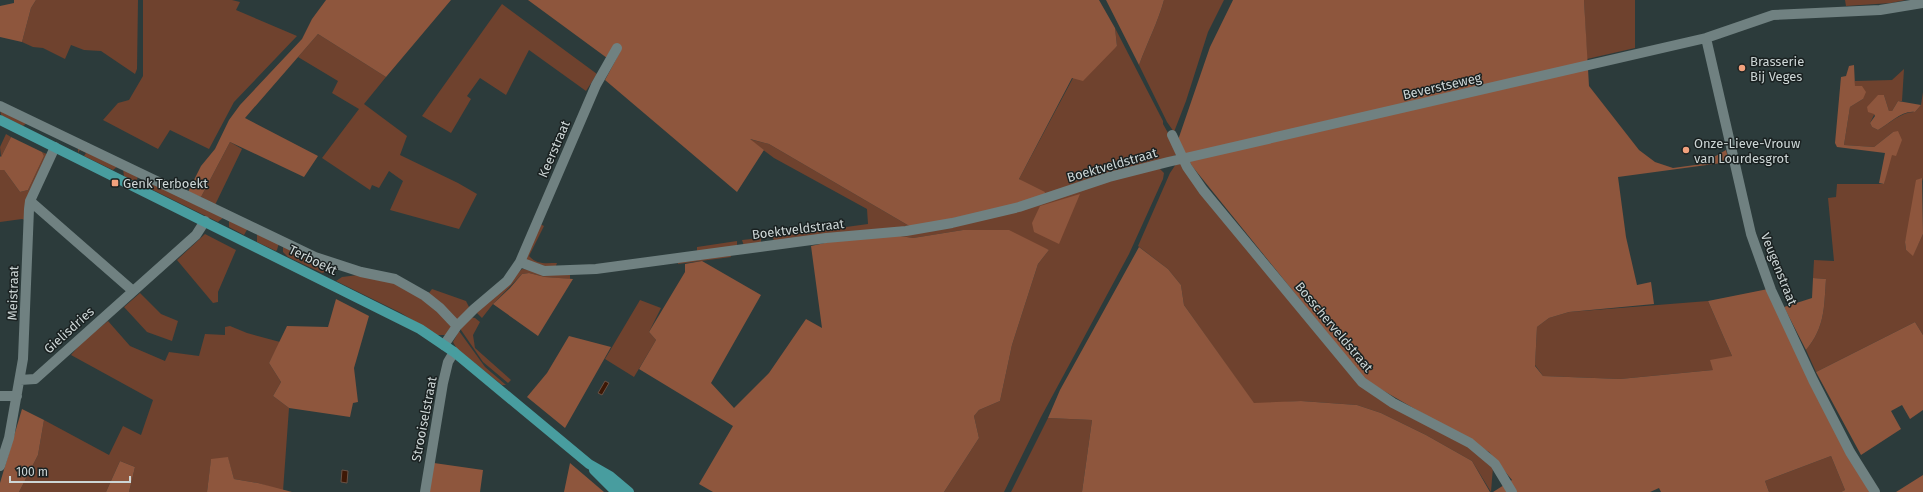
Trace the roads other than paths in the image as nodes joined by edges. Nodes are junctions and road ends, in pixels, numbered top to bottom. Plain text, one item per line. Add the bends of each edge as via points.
1 (1923, 3) edge
2 (1706, 38) junction
3 (617, 48) dead end
4 (0, 106) edge
5 (0, 120) edge
6 (1172, 135) dead end
7 (55, 147) junction
8 (1184, 159) junction
9 (30, 201) junction
10 (205, 221) junction
11 (520, 262) junction
12 (133, 291) junction
13 (457, 326) junction
14 (444, 345) junction
15 (454, 352) junction
16 (20, 380) junction
17 (0, 396) edge
18 (17, 396) junction
19 (589, 464) junction
20 (0, 466) edge
21 (425, 492) edge
22 (616, 492) edge
23 (629, 492) edge
24 (1512, 492) edge
25 (1875, 492) edge

1 - 2 street, Beverstseweg via 1880,10 1773,15
2 - 8 street, Beverstseweg
2 - 25 street, Veugenstraat via 1751,234 1771,290 1840,433
3 - 11 street, Keerstraat via 596,85
4 - 13 street, Terboekt via 315,257 395,280 425,296
5 - 7 main road, Terboekt
6 - 8 street, Bosscherveldstraat
7 - 9 street, Meistraat
7 - 10 main road, Terboekt
8 - 11 street, Boektveldstraat via 1109,177 1020,207 906,231 826,238 596,269 544,271
8 - 24 street, Bosscherveldstraat via 1203,190 1362,382 1393,403 1470,443 1495,464
9 - 12 street
9 - 16 street, Meistraat
10 - 12 street, Gielisdries via 196,235
10 - 14 main road, Terboekt via 398,317
11 - 13 street via 507,281
12 - 16 street, Gielisdries via 35,378
13 - 14 street
14 - 15 main road, Terboekt
15 - 19 main road, Terboekt
15 - 21 street, Strooiselstraat via 448,362 445,376
16 - 18 street, Meistraat
17 - 18 street
18 - 20 street, Meistraat via 9,438
19 - 22 main road, Terboekt
19 - 23 main road, Terboekt via 610,476

